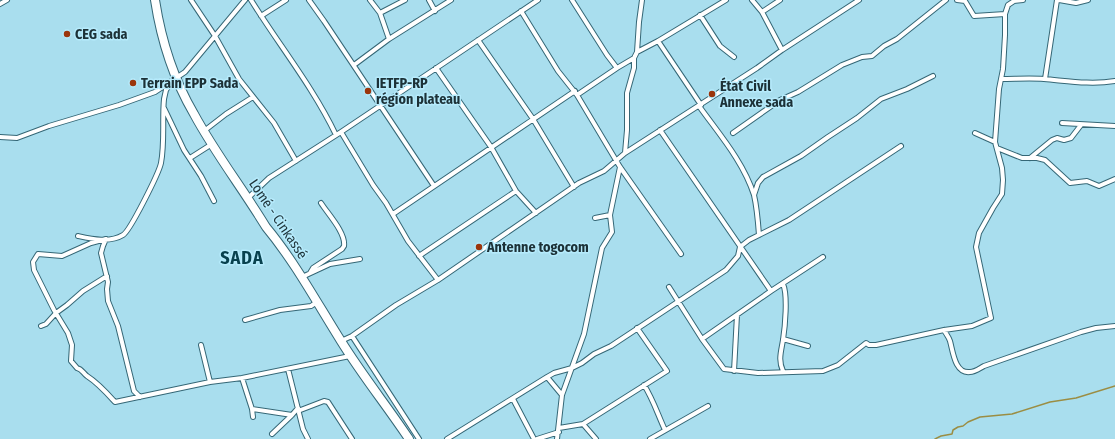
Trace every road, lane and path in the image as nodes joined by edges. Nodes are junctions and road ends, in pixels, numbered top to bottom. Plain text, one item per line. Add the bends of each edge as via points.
1 (7, 0) edge
2 (155, 0) edge
3 (191, 0) edge
4 (246, 0) edge
5 (251, 0) edge
6 (286, 0) edge
7 (309, 0) edge
8 (370, 0) edge
9 (404, 0) edge
10 (429, 0) edge
11 (451, 0) edge
12 (538, 0) edge
13 (572, 0) edge
14 (642, 0) edge
15 (726, 0) edge
16 (752, 0) edge
17 (780, 0) edge
18 (860, 0) edge
19 (946, 0) edge
20 (956, 0) edge
21 (1008, 0) edge
22 (1024, 0) edge
23 (1058, 0) edge
24 (1088, 0) edge
25 (0, 4) edge
26 (1008, 5) junction
27 (435, 10) junction
28 (521, 11) junction
29 (762, 12) junction
30 (380, 13) junction
31 (1005, 14) junction
32 (700, 15) junction
33 (261, 16) junction
34 (215, 36) junction
35 (389, 40) junction
36 (478, 40) junction
37 (658, 41) junction
38 (782, 50) junction
39 (637, 52) junction
40 (634, 58) junction
41 (734, 58) dead end
42 (354, 65) junction
43 (436, 68) junction
44 (617, 68) junction
45 (933, 76) dead end
46 (175, 79) junction
47 (1001, 79) junction
48 (1044, 79) junction
49 (1115, 81) edge
50 (576, 93) junction
51 (252, 97) junction
52 (380, 105) junction
53 (700, 105) junction
54 (164, 106) junction
55 (533, 119) junction
56 (1062, 123) dead end
57 (1081, 125) junction
58 (1115, 126) edge
59 (660, 130) junction
60 (204, 131) junction
61 (341, 132) junction
62 (732, 133) dead end
63 (975, 133) dead end
64 (336, 135) junction
65 (0, 137) edge
66 (995, 142) junction
67 (212, 144) junction
68 (901, 146) dead end
69 (491, 147) junction
70 (997, 148) junction
71 (625, 153) junction
72 (190, 158) junction
73 (1029, 158) junction
74 (296, 161) junction
75 (617, 161) junction
76 (620, 167) junction
77 (1115, 179) edge
78 (434, 186) junction
79 (574, 187) junction
80 (516, 191) junction
81 (754, 195) junction
82 (248, 198) junction
83 (214, 201) dead end
84 (321, 203) dead end
85 (536, 213) junction
86 (393, 214) junction
87 (610, 215) junction
88 (595, 218) dead end
89 (759, 235) junction
90 (78, 236) dead end
91 (106, 240) junction
92 (740, 247) junction
93 (681, 254) dead end
94 (419, 256) junction
95 (823, 257) dead end
96 (360, 259) dead end
97 (310, 273) junction
98 (107, 276) junction
99 (302, 277) junction
100 (438, 280) junction
101 (783, 284) junction
102 (669, 287) dead end
103 (771, 291) junction
104 (317, 301) junction
105 (679, 301) junction
106 (56, 313) junction
107 (737, 315) junction
108 (245, 320) dead end
109 (41, 326) dead end
110 (1115, 326) edge
111 (637, 328) junction
112 (944, 330) junction
113 (352, 336) junction
114 (702, 339) junction
115 (783, 339) junction
116 (341, 341) junction
117 (201, 345) dead end
118 (808, 346) dead end
119 (351, 356) junction
120 (572, 368) junction
121 (288, 369) junction
122 (734, 371) junction
123 (783, 371) junction
124 (547, 377) junction
125 (242, 378) junction
126 (210, 382) junction
127 (644, 385) junction
128 (562, 395) junction
129 (140, 396) junction
130 (514, 399) junction
131 (708, 406) dead end
132 (252, 409) junction
133 (298, 410) junction
134 (292, 416) junction
135 (404, 416) junction
136 (253, 417) dead end
137 (395, 417) junction
138 (583, 424) junction
139 (559, 430) junction
140 (665, 430) junction
141 (272, 434) dead end
142 (308, 439) edge
143 (352, 439) edge
144 (409, 439) edge
145 (419, 439) edge
146 (447, 439) edge
147 (534, 439) edge
148 (538, 439) edge
149 (557, 439) edge
150 (596, 439) edge
151 (650, 439) edge

1 - 25 street
2 - 46 highway, Lomé - Cinkassé
3 - 34 street
4 - 34 street
5 - 33 street
6 - 33 street
7 - 42 street
8 - 30 street
9 - 30 street
10 - 27 street
11 - 27 street
12 - 28 street
13 - 44 street
14 - 39 street
15 - 32 street
16 - 29 street
17 - 29 street
18 - 38 street
19 - 62 street via 872,56 842,65 780,100
20 - 31 street via 965,1 974,16
21 - 26 street
22 - 26 street via 1014,1
23 - 24 street via 1076,3
23 - 48 street
26 - 31 street
27 - 35 street
28 - 36 street
28 - 50 street via 558,71
29 - 38 street
30 - 35 street
31 - 47 street
32 - 37 street
32 - 41 street via 720,46
33 - 64 street via 322,106
34 - 46 street via 185,72
34 - 51 street
35 - 42 street
36 - 43 street
36 - 55 street
37 - 39 street
37 - 53 street
38 - 53 street
39 - 40 street
40 - 44 street
40 - 71 street via 627,93
42 - 52 street
43 - 52 street
43 - 69 street
44 - 50 street
45 - 81 street via 881,98 857,118 801,156 763,177
46 - 54 street via 166,90
46 - 60 highway, Lomé - Cinkassé
46 - 65 street via 155,92 119,106 17,138
47 - 48 street
47 - 66 street
48 - 49 street via 1102,84
50 - 55 street
50 - 75 street
51 - 60 street
51 - 74 street via 274,122
52 - 61 street
52 - 78 street
53 - 59 street
53 - 81 street via 739,162
54 - 72 street
54 - 91 street via 161,163 158,170 129,230 123,235
55 - 69 street
55 - 79 street
56 - 57 street
57 - 58 street
57 - 73 street via 1072,138 1052,140
59 - 71 street
59 - 92 street
60 - 67 highway, Lomé - Cinkassé
61 - 64 street
61 - 86 street
63 - 66 street
64 - 74 street
66 - 70 street
67 - 72 street
67 - 82 highway, Lomé - Cinkassé
68 - 89 street via 789,220
69 - 78 street
69 - 80 street
70 - 73 street via 1022,158
70 - 112 street via 1002,168 1002,194 992,208 976,246 991,318 972,326
71 - 75 street
72 - 83 street
73 - 77 street via 1045,160 1070,183 1087,181 1099,186
74 - 82 street via 269,178
75 - 76 street
75 - 79 street
76 - 87 street
76 - 93 street
78 - 86 street
79 - 85 street
80 - 85 street
80 - 94 street
81 - 89 street
82 - 99 highway, Lomé - Cinkassé
84 - 97 street via 344,238 344,246 313,268
85 - 100 street
86 - 94 street
87 - 88 street
87 - 120 street via 612,232 602,248 584,334
89 - 92 street
90 - 91 street
91 - 98 street via 101,253
91 - 106 street via 91,243 62,256 38,254 33,262 34,270
92 - 103 street
92 - 105 street via 738,256 726,270
94 - 100 street
95 - 101 street
96 - 97 street via 330,264
97 - 99 street
98 - 106 street
98 - 129 street via 108,301 118,326 134,390
99 - 104 highway, Lomé - Cinkassé
100 - 113 street
101 - 103 street
101 - 115 street via 786,294
102 - 105 street
103 - 107 street
104 - 108 street via 311,306 280,310
104 - 116 highway, Lomé - Cinkassé
105 - 111 street
105 - 114 street
106 - 109 street
106 - 129 street via 68,333 72,346 71,361 77,368 101,386 115,402
107 - 114 street
107 - 122 street
110 - 112 street via 1082,332 972,372 961,370
111 - 120 street
111 - 127 street via 667,371
112 - 123 street via 876,345 866,343 838,365 823,371
113 - 116 street
113 - 135 street
114 - 122 street via 724,369
115 - 118 street
115 - 123 street via 780,360
116 - 119 highway, Lomé - Cinkassé
117 - 126 street
119 - 121 street
119 - 137 highway, Lomé - Cinkassé
120 - 124 street
120 - 128 street
121 - 125 street
121 - 133 street
122 - 123 street
124 - 128 street
124 - 130 street
125 - 126 street
125 - 132 street
126 - 129 street
127 - 138 street
127 - 140 street
128 - 139 street
130 - 146 street
130 - 147 street
131 - 140 street
132 - 134 street
132 - 136 street
133 - 134 street
133 - 142 street
133 - 143 street via 328,402
134 - 141 street
135 - 137 street
135 - 145 street
137 - 144 highway, Lomé - Cinkassé
138 - 139 street
138 - 150 street
139 - 148 street
139 - 149 street
140 - 151 street

